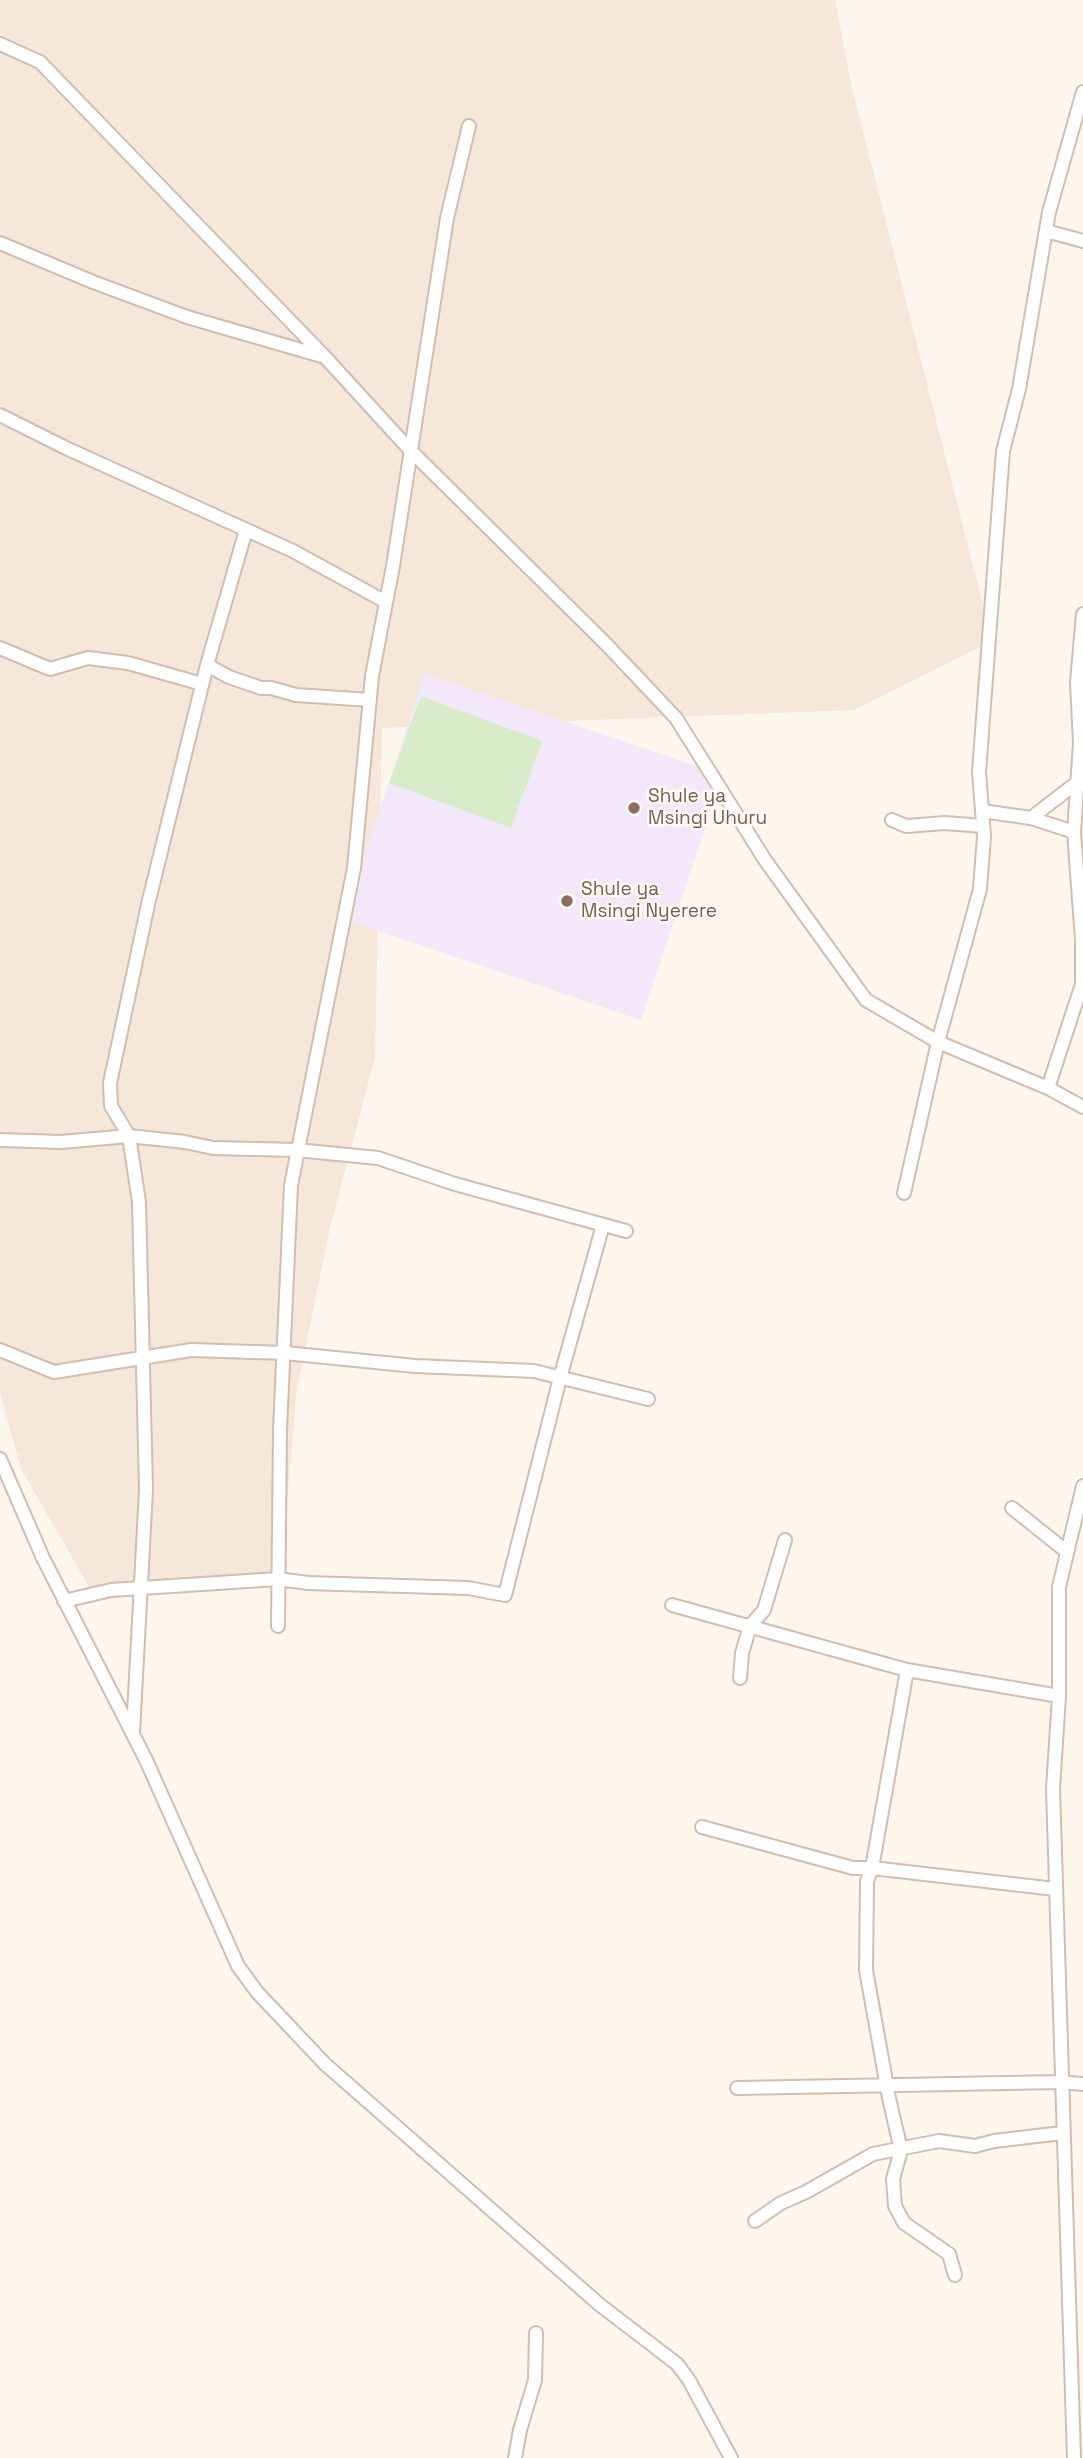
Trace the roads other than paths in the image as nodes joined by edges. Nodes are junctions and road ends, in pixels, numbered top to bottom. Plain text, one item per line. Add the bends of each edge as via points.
1 (0, 44) edge
2 (1083, 92) edge
3 (468, 126) dead end
4 (1046, 231) junction
5 (1083, 241) edge
6 (0, 243) edge
7 (326, 357) junction
8 (0, 415) edge
9 (410, 450) junction
10 (246, 530) junction
11 (386, 602) junction
12 (1083, 614) edge
13 (0, 648) edge
14 (207, 665) junction
15 (202, 684) junction
16 (370, 700) junction
17 (1076, 784) junction
18 (982, 811) junction
19 (1031, 818) junction
20 (892, 820) dead end
21 (984, 826) junction
22 (1074, 832) junction
23 (938, 1042) junction
24 (1048, 1088) junction
25 (1083, 1107) edge
26 (129, 1136) junction
27 (0, 1140) edge
28 (297, 1150) junction
29 (904, 1193) dead end
30 (603, 1225) junction
31 (626, 1231) dead end
32 (0, 1349) edge
33 (285, 1353) junction
34 (142, 1357) junction
35 (560, 1378) junction
36 (648, 1399) dead end
37 (0, 1459) edge
38 (1083, 1486) edge
39 (1012, 1508) dead end
40 (785, 1540) dead end
41 (1066, 1551) junction
42 (278, 1579) junction
43 (141, 1588) junction
44 (65, 1601) junction
45 (672, 1605) dead end
46 (278, 1626) dead end
47 (750, 1626) junction
48 (907, 1670) junction
49 (740, 1678) dead end
50 (1059, 1696) junction
51 (132, 1734) junction
52 (702, 1826) dead end
53 (872, 1868) junction
54 (1055, 1889) junction
55 (1060, 2082) junction
56 (1083, 2084) edge
57 (887, 2087) junction
58 (737, 2088) dead end
59 (1062, 2133) junction
60 (901, 2150) junction
61 (755, 2221) dead end
62 (955, 2275) dead end
63 (536, 2333) dead end
64 (515, 2458) edge
65 (731, 2458) edge
66 (1074, 2458) edge

1 - 7 street via 40,62
2 - 4 street
3 - 9 street via 447,218
4 - 5 street
4 - 18 street via 1019,389 1003,451 979,772
6 - 7 street via 187,317
7 - 9 street
8 - 10 street
9 - 11 street
9 - 23 street via 676,718 765,860 866,1000
10 - 11 street
10 - 14 street
11 - 16 street
12 - 17 street
13 - 15 street via 50,669 88,658 128,663
14 - 15 street
14 - 16 street via 261,688
15 - 26 street via 110,1083 111,1106
16 - 28 street via 354,868
17 - 19 street
17 - 22 street
18 - 19 street
18 - 21 street
19 - 22 street
20 - 21 street via 906,826
21 - 23 street via 980,889
22 - 24 street via 1083,984
23 - 24 street
23 - 29 street
24 - 25 street
26 - 27 street via 61,1142
26 - 28 street via 213,1148
26 - 34 street via 138,1202
28 - 30 street via 379,1158
28 - 33 street via 291,1185
30 - 31 street
30 - 35 street
32 - 34 street via 54,1372
33 - 34 street via 191,1350
33 - 35 street via 415,1366 534,1371
33 - 42 street
34 - 43 street via 146,1490
35 - 36 street
35 - 42 street via 506,1595 468,1588
37 - 44 street
38 - 41 street
39 - 41 street
40 - 47 street via 764,1610
41 - 50 street via 1059,1587
42 - 43 street
42 - 46 street
43 - 44 street
43 - 51 street
44 - 51 street
45 - 47 street
47 - 48 street
47 - 49 street
48 - 50 street
48 - 53 street
50 - 54 street via 1053,1789
51 - 65 street via 238,1966 257,1992 325,2064 600,2305 677,2364
52 - 53 street via 853,1868
53 - 54 street
53 - 57 street via 867,1881 866,1970
54 - 55 street
55 - 56 street
55 - 57 street
55 - 59 street
57 - 58 street
57 - 60 street
59 - 60 street via 975,2146 939,2141
59 - 66 street
60 - 61 street via 873,2154
60 - 62 street via 893,2179 895,2206 904,2224 949,2255
63 - 64 street via 535,2381

